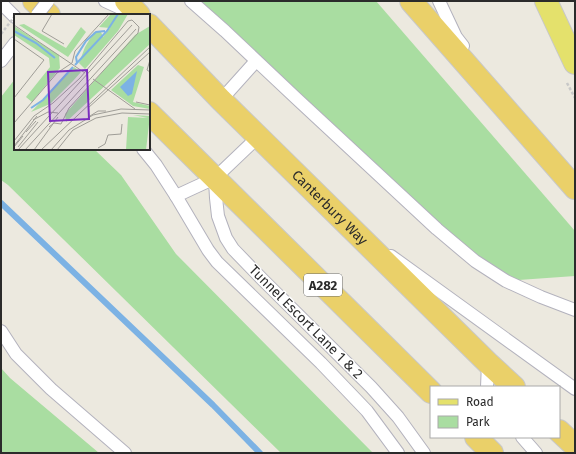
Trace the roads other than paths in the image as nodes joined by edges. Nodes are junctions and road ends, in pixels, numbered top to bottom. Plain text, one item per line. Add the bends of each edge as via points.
1 (34, 1) edge
2 (48, 1) edge
3 (105, 1) edge
4 (126, 1) edge
5 (191, 1) edge
6 (411, 1) edge
7 (439, 1) edge
8 (546, 1) edge
9 (1, 3) edge
10 (38, 14) edge
11 (47, 14) edge
12 (132, 14) edge
13 (138, 14) edge
14 (14, 15) edge
15 (150, 26) edge
16 (14, 44) edge
17 (1, 61) edge
18 (256, 61) junction
19 (575, 63) edge
20 (221, 100) junction
21 (150, 114) edge
22 (259, 136) junction
23 (143, 150) edge
24 (215, 178) junction
25 (575, 179) edge
26 (575, 188) edge
27 (176, 196) junction
28 (346, 223) junction
29 (575, 310) edge
30 (1, 331) edge
31 (488, 363) junction
32 (487, 386) edge
33 (513, 386) edge
34 (575, 389) edge
35 (430, 391) edge
36 (560, 431) edge
37 (523, 438) edge
38 (575, 446) edge
39 (125, 453) edge
40 (398, 453) edge
41 (424, 453) edge
42 (536, 453) edge

1 - 11 highway
2 - 10 lane, bridge
3 - 12 lane
4 - 13 highway
5 - 18 lane
6 - 26 highway
7 - 25 lane via 456,37 517,113
8 - 19 main road
9 - 14 lane
15 - 20 highway, Canterbury Way
16 - 17 lane
18 - 20 lane
18 - 29 lane via 475,261 506,281
20 - 22 highway, Canterbury Way
21 - 24 highway, A282
22 - 24 lane
22 - 28 highway, Canterbury Way
23 - 27 lane
24 - 27 lane
24 - 35 highway, A282
24 - 41 lane, Tunnel Escort Lane 1 & 2 via 218,216 233,249 371,388 398,417
27 - 40 lane via 217,262 367,411
28 - 31 highway, Canterbury Way
28 - 34 lane
30 - 39 lane via 16,354 46,384
31 - 32 lane
31 - 33 highway, Canterbury Way
36 - 38 highway
37 - 42 lane

